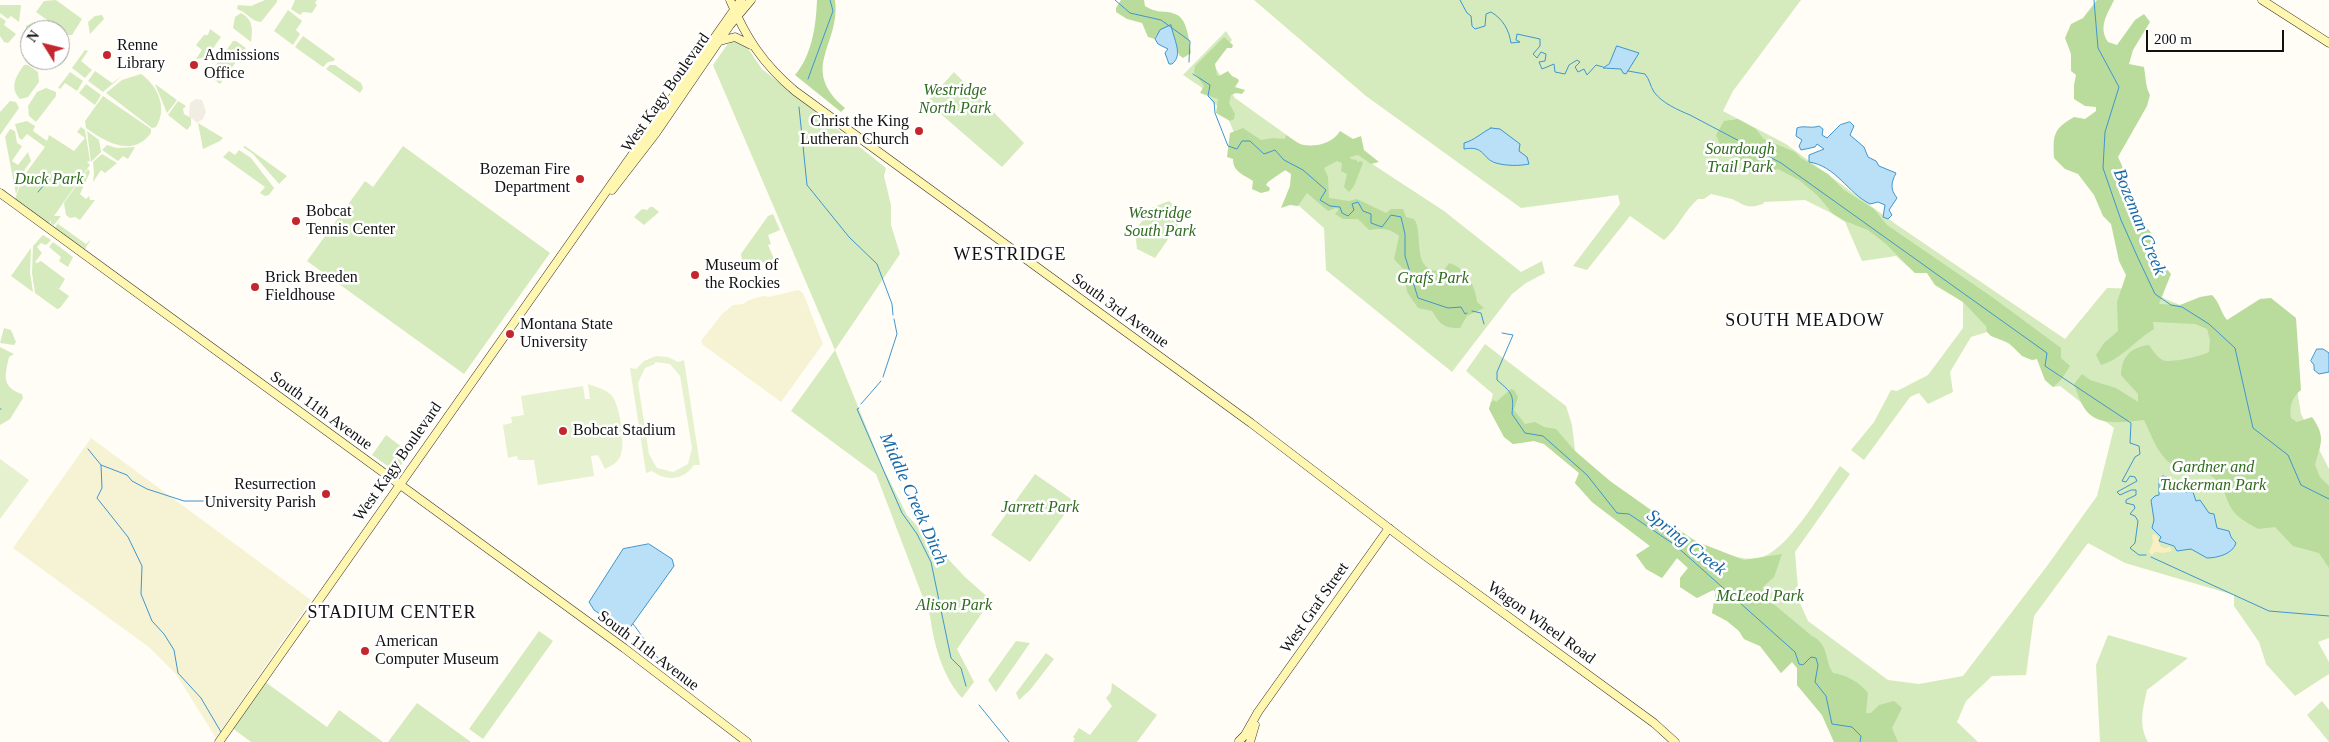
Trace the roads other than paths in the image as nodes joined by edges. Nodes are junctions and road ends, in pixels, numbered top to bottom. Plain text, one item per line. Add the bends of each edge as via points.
1 (730, 0) edge
2 (741, 0) edge
3 (751, 0) edge
4 (2262, 0) edge
5 (736, 13) junction
6 (718, 42) junction
7 (2329, 43) edge
8 (752, 45) junction
9 (0, 193) edge
10 (602, 200) junction
11 (399, 484) junction
12 (1378, 519) junction
13 (1389, 528) junction
14 (1382, 538) junction
15 (1264, 704) junction
16 (219, 742) edge
17 (746, 742) edge
18 (1235, 742) edge
19 (1241, 742) edge
20 (1250, 742) edge
21 (1675, 742) edge

1 - 5 main road, South 3rd Avenue
2 - 5 main road, West Kagy Boulevard
3 - 5 main road, West Kagy Boulevard
4 - 7 main road
5 - 6 main road, West Kagy Boulevard
5 - 8 main road, South 3rd Avenue
5 - 10 main road, West Kagy Boulevard via 617,174
6 - 8 main road via 735,37
6 - 10 main road, West Kagy Boulevard via 652,140
8 - 12 main road, South 3rd Avenue via 770,69 795,91
9 - 11 main road, South 11th Avenue
10 - 11 main road, West Kagy Boulevard
11 - 16 main road, West Kagy Boulevard
11 - 17 main road, South 11th Avenue via 624,648
12 - 13 main road, South 3rd Avenue
12 - 14 main road
13 - 14 main road, West Graf Street
13 - 21 main road, Wagon Wheel Road via 1654,723
14 - 15 main road, West Graf Street
15 - 19 main road, West Graf Street
15 - 20 main road, West Graf Street
18 - 19 main road

